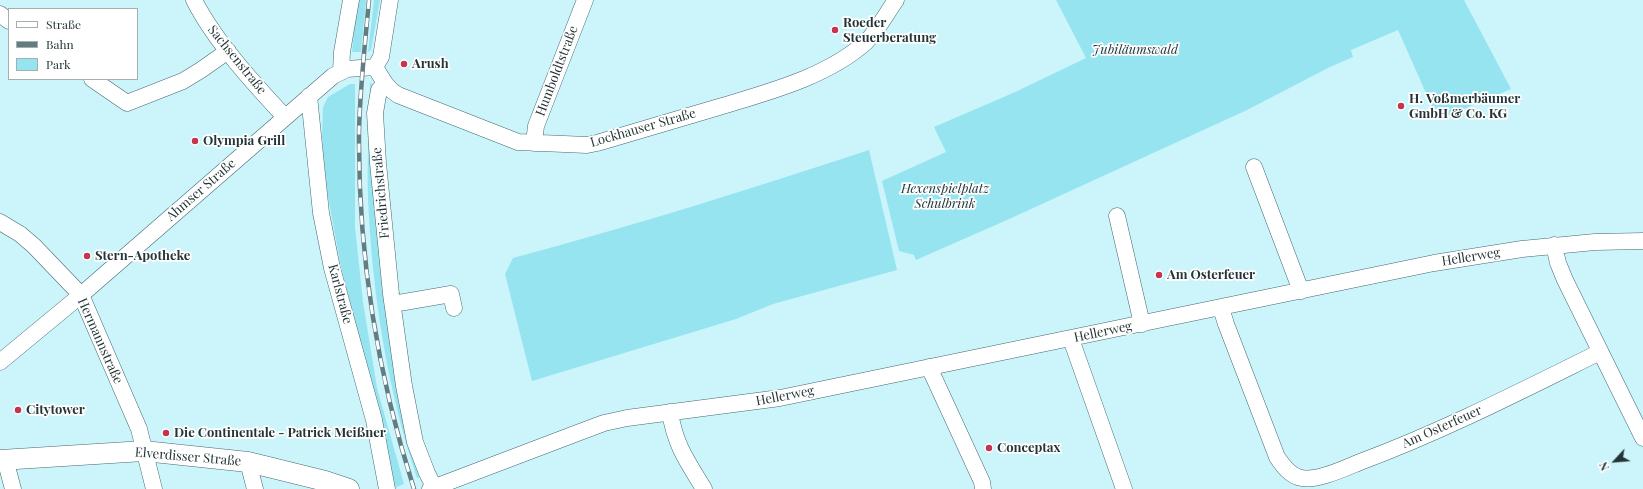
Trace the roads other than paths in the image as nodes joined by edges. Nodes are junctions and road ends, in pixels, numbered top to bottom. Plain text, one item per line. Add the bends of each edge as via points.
1 (194, 0) edge
2 (351, 0) edge
3 (390, 0) edge
4 (585, 0) edge
5 (896, 0) edge
6 (0, 14) edge
7 (8, 20) edge
8 (228, 51) junction
9 (375, 67) junction
10 (341, 71) junction
11 (93, 80) edge
12 (385, 84) junction
13 (310, 96) junction
14 (284, 117) junction
15 (534, 143) junction
16 (1254, 167) dead end
17 (1117, 216) dead end
18 (0, 222) edge
19 (1643, 241) edge
20 (1554, 245) junction
21 (1301, 291) junction
22 (81, 295) junction
23 (393, 304) junction
24 (454, 308) dead end
25 (1221, 308) junction
26 (1142, 324) junction
27 (1071, 339) junction
28 (1600, 352) junction
29 (0, 362) edge
30 (929, 367) junction
31 (670, 412) junction
32 (1643, 438) edge
33 (144, 451) junction
34 (3, 459) edge
35 (248, 462) junction
36 (433, 488) edge
37 (13, 489) edge
38 (154, 489) edge
39 (255, 489) edge
40 (349, 489) edge
41 (387, 489) edge
42 (704, 489) edge
43 (983, 489) edge
44 (1124, 489) edge

1 - 8 street, Sachsenstraße via 202,16
2 - 10 street
3 - 9 street via 381,57
4 - 15 street, Humboldtstraße via 536,126
5 - 15 street, Lockhauser Straße via 874,33 853,53 839,62 780,88 597,143
6 - 7 street
8 - 11 street via 183,81 127,103
8 - 14 street, Sachsenstraße
9 - 10 street
9 - 12 street, Lockhauser Straße
10 - 13 street, Ahmser Straße
12 - 15 street, Lockhauser Straße via 404,97 518,142
12 - 23 street, Friedrichstraße via 379,90 375,113
13 - 14 street, Ahmser Straße
13 - 41 street, Karlstraße via 321,213 332,268 374,420
14 - 22 street, Ahmser Straße
16 - 21 street
17 - 26 street, Hellerweg
18 - 22 street, Hermannstraße via 34,246
19 - 20 street, Hellerweg
20 - 21 street, Hellerweg via 1434,263
20 - 28 street via 1561,268
21 - 25 street, Hellerweg
22 - 29 street, Ahmser Straße
22 - 33 street, Hermannstraße via 139,429
23 - 24 street via 451,294
23 - 36 street, Friedrichstraße via 404,386 416,442
25 - 26 street, Hellerweg
25 - 28 street, Am Osterfeuer via 1277,457 1292,474 1301,478 1316,477 1338,470 1420,438
26 - 27 street, Hellerweg
27 - 30 street, Hellerweg
27 - 44 street
28 - 32 street
30 - 31 street, Hellerweg via 768,400
30 - 43 street
31 - 36 street, Hellerweg via 604,423
31 - 42 street via 678,444
33 - 34 main road, Elverdisser Straße
33 - 35 main road, Elverdisser Straße
33 - 38 street, Hermannstraße
34 - 37 street
35 - 39 street
35 - 40 main road, Elverdisser Straße

